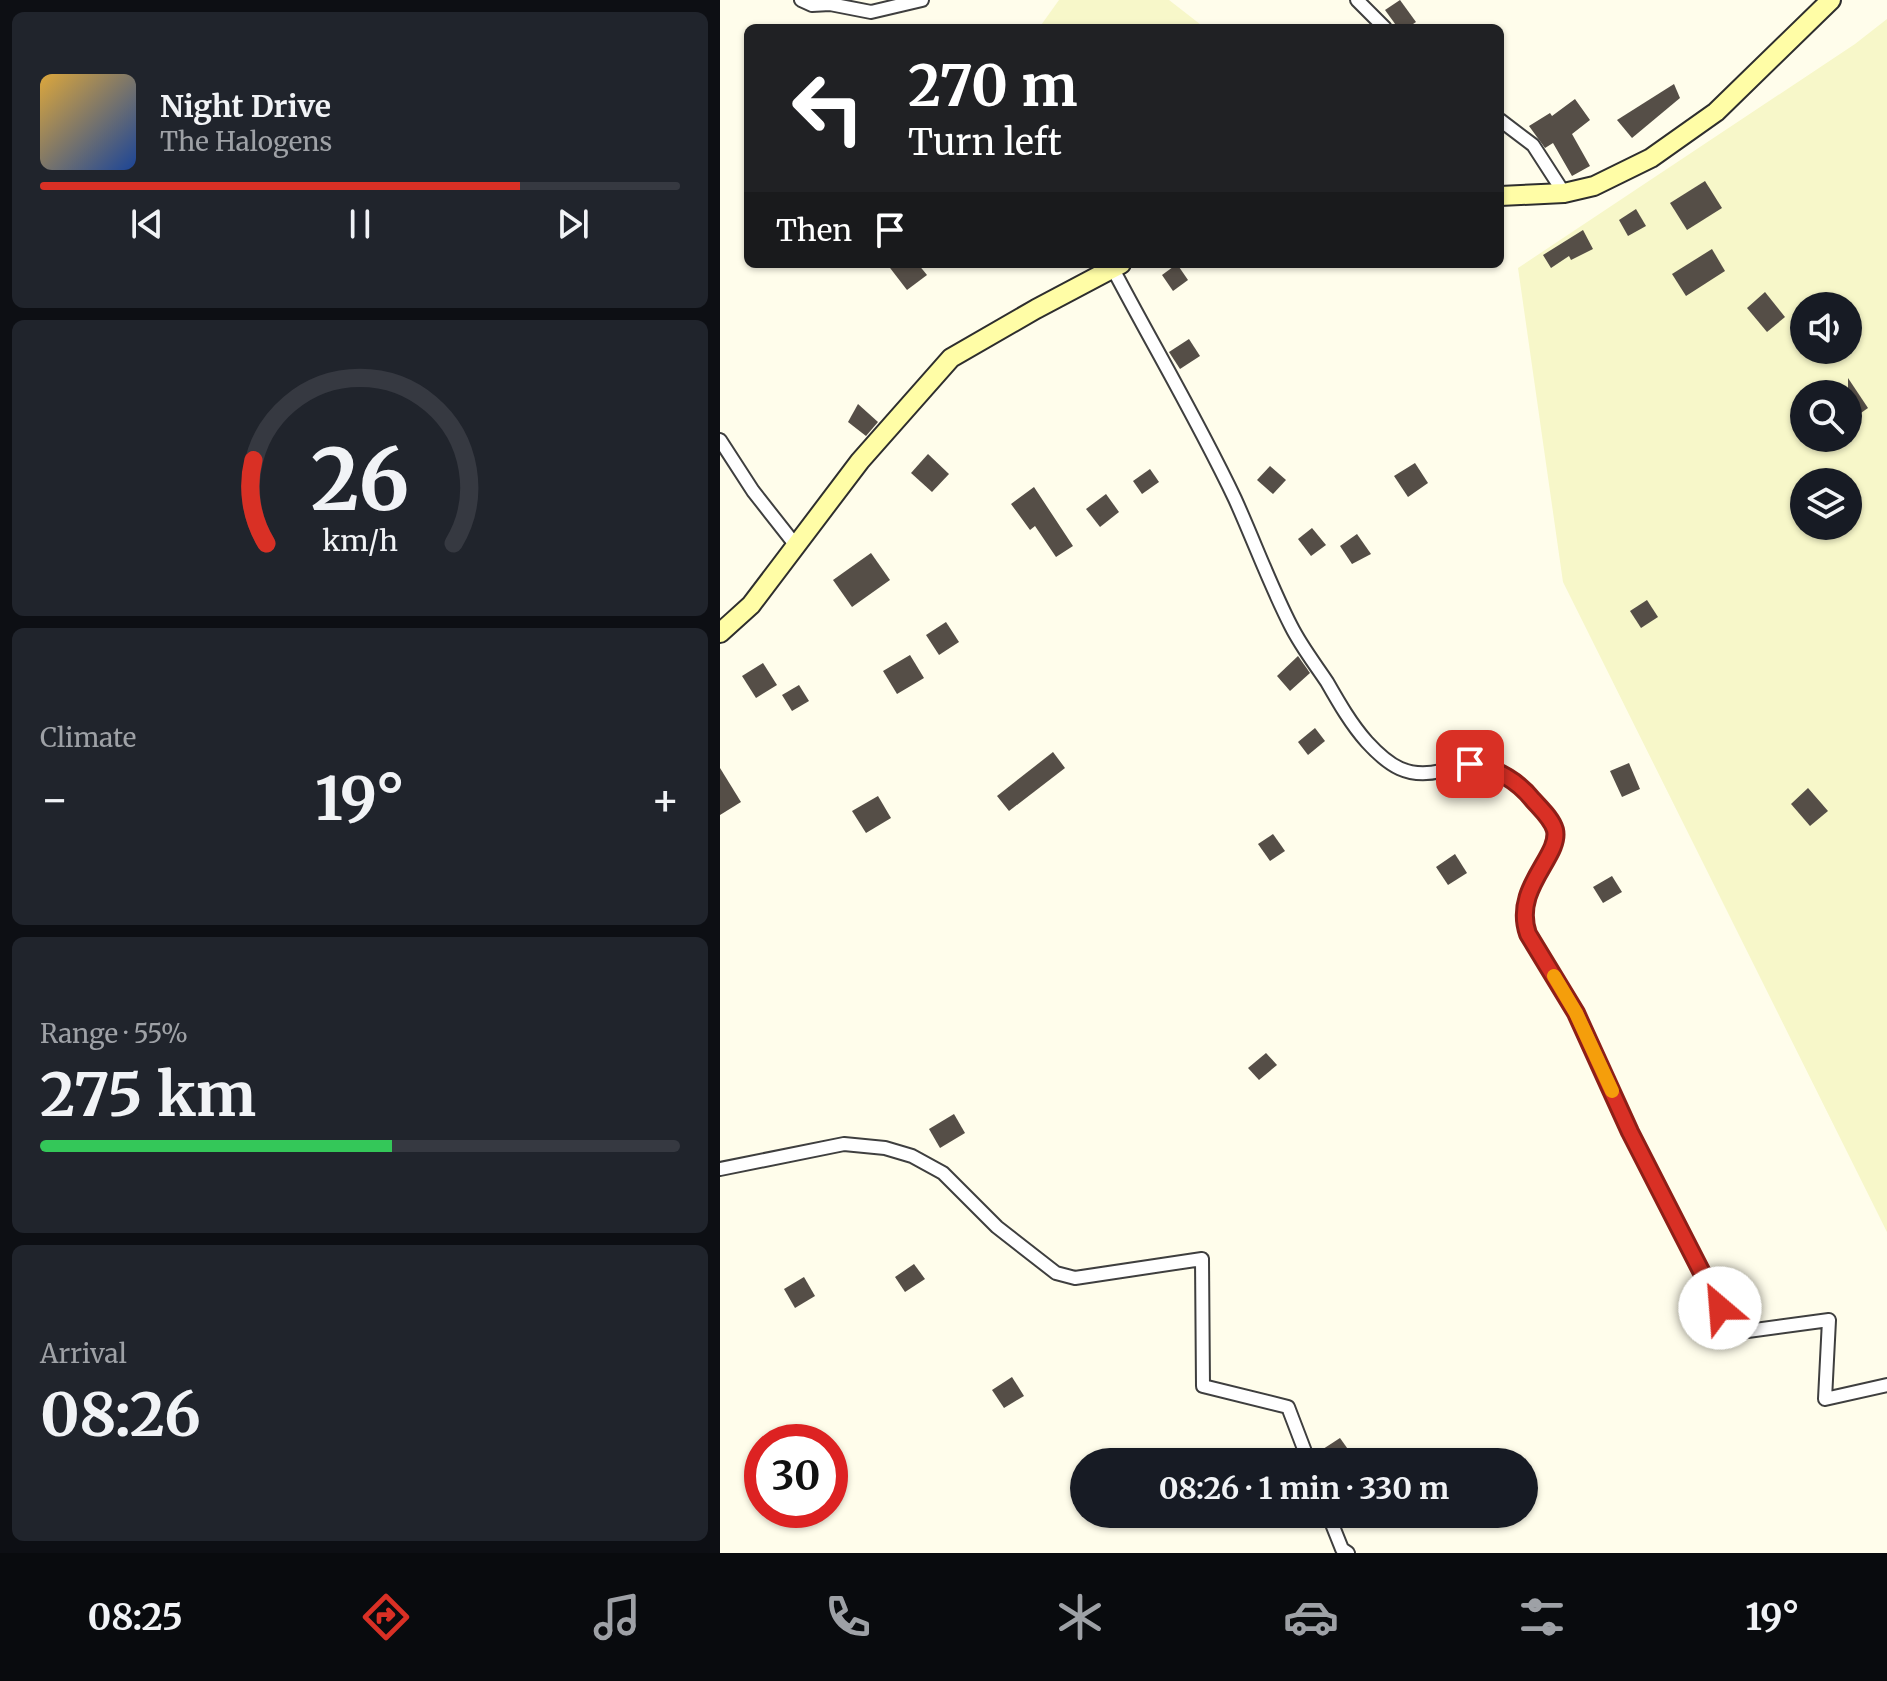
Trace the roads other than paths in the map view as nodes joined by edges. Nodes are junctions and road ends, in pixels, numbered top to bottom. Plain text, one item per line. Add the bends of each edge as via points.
1 (801, 0) edge
2 (922, 0) edge
3 (1357, 0) edge
4 (1831, 0) edge
5 (1381, 24) edge
6 (1504, 123) edge
7 (1564, 193) junction
8 (1504, 196) edge
9 (1113, 268) edge
10 (1118, 268) edge
11 (720, 440) edge
12 (797, 547) junction
13 (720, 633) edge
14 (720, 1169) edge
15 (1887, 1385) edge
16 (1304, 1448) edge
17 (1334, 1528) edge
18 (1348, 1553) edge

1 - 2 street via 871,12
3 - 5 street
4 - 7 main road via 1716,112 1651,158 1594,186
6 - 7 street via 1533,145
7 - 8 main road
9 - 12 main road via 951,358 860,461
10 - 15 street via 1234,497 1292,628 1365,739 1383,758 1412,774 1470,764 1501,773 1526,790 1549,819 1554,843 1532,884 1523,922 1576,1013 1733,1333 1829,1320 1825,1399
11 - 12 street
12 - 13 main road via 751,605
14 - 16 street via 844,1144 885,1148 943,1173 997,1227 1056,1273 1075,1278 1202,1259 1203,1386 1288,1407
17 - 18 street

